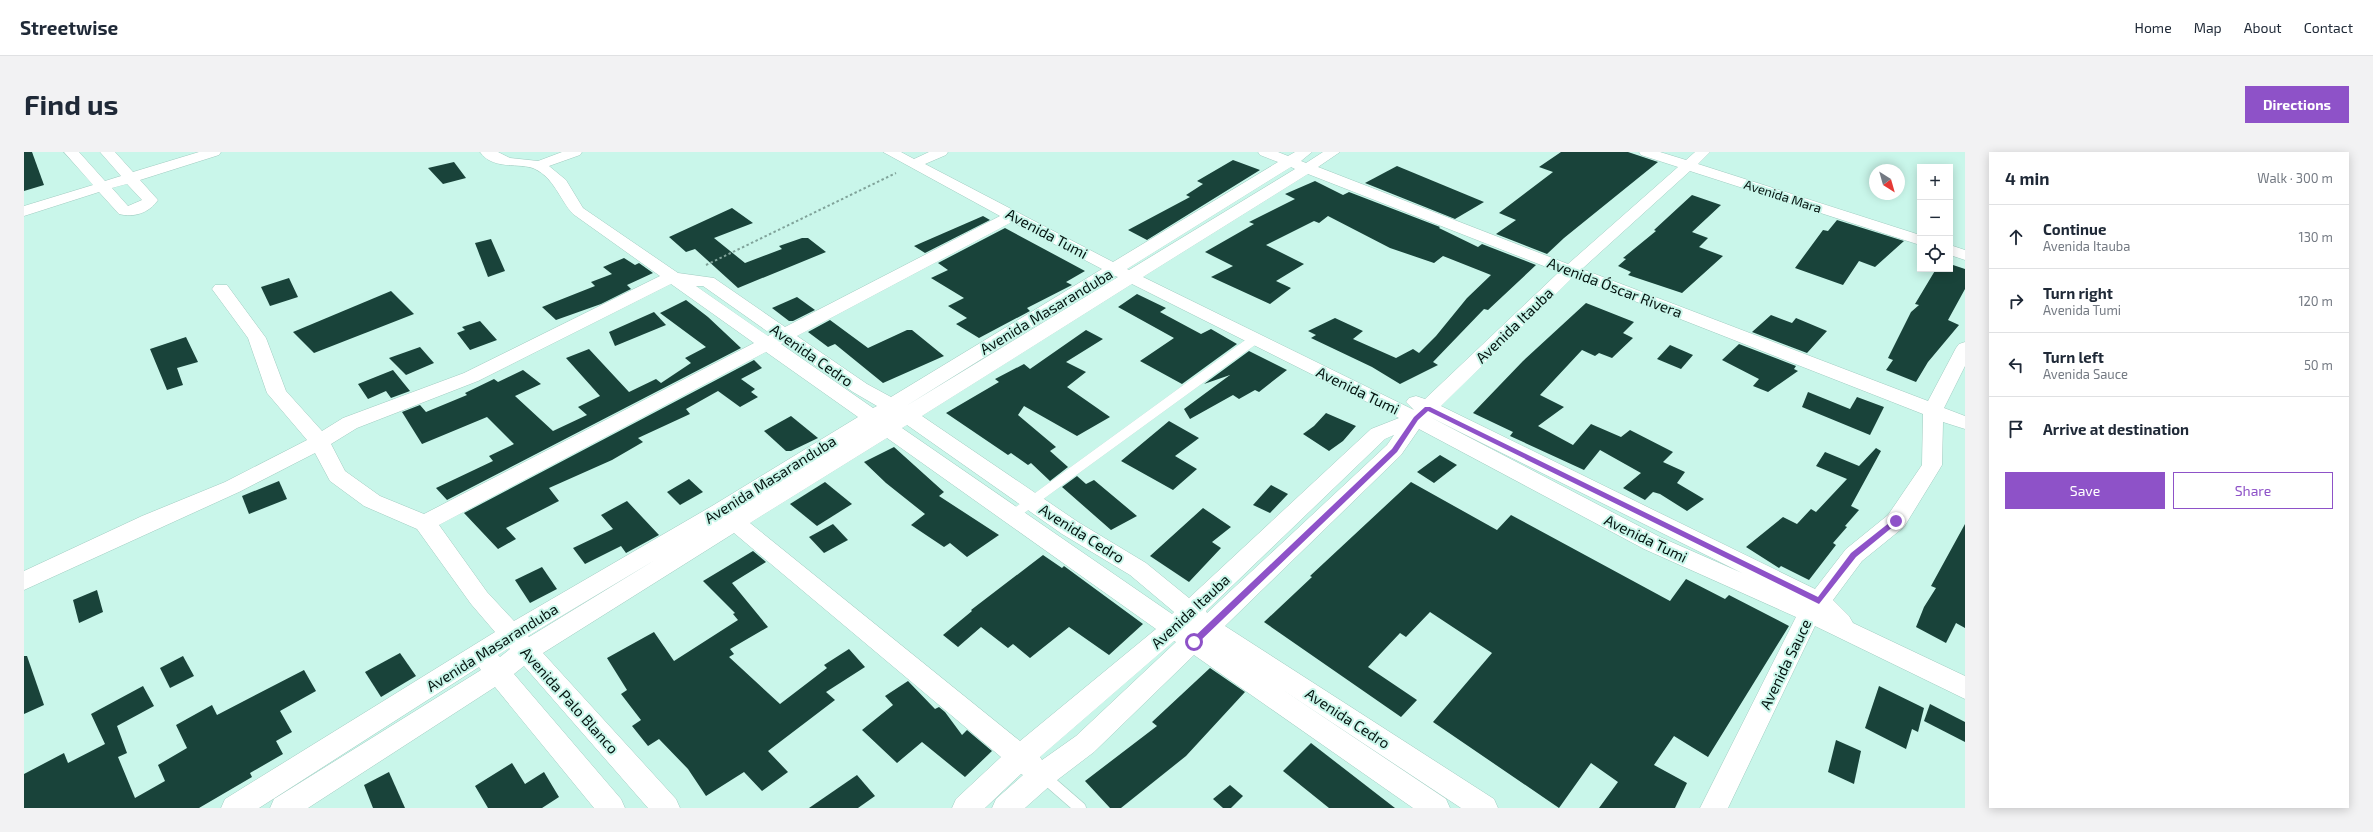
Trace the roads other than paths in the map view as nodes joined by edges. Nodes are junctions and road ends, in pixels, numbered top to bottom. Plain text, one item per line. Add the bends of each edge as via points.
1 (71, 152) edge
2 (107, 152) edge
3 (214, 152) edge
4 (487, 152) edge
5 (513, 152) edge
6 (575, 152) edge
7 (890, 152) edge
8 (941, 152) edge
9 (1265, 152) edge
10 (1333, 152) edge
11 (1646, 152) edge
12 (1672, 152) edge
13 (1696, 159) edge
14 (1301, 161) edge
15 (535, 164) junction
16 (914, 164) junction
17 (121, 167) junction
18 (132, 178) junction
19 (97, 182) junction
20 (24, 201) edge
21 (24, 211) edge
22 (1013, 215) junction
23 (1917, 228) edge
24 (1917, 239) edge
25 (1953, 240) edge
26 (1965, 243) edge
27 (1953, 251) edge
28 (1965, 255) edge
29 (1129, 270) junction
30 (1571, 270) junction
31 (672, 277) junction
32 (220, 289) dead end
33 (1255, 339) junction
34 (776, 340) junction
35 (1965, 348) edge
36 (1932, 410) junction
37 (1422, 414) junction
38 (889, 416) junction
39 (1965, 423) edge
40 (319, 441) junction
41 (1032, 501) junction
42 (1012, 515) junction
43 (728, 516) junction
44 (425, 523) junction
45 (24, 581) edge
46 (1814, 607) junction
47 (1191, 627) junction
48 (519, 642) junction
49 (480, 653) junction
50 (499, 671) junction
51 (1965, 688) edge
52 (1020, 757) junction
53 (1042, 775) junction
54 (248, 805) edge
55 (284, 808) edge
56 (611, 808) edge
57 (666, 808) edge
58 (966, 808) edge
59 (1006, 808) edge
60 (1080, 808) edge
61 (1436, 808) edge
62 (1484, 808) edge
63 (1714, 808) edge

1 - 19 street
2 - 17 street
3 - 18 street
4 - 15 street via 507,162
5 - 15 street, Avenida Cedro
6 - 15 street
7 - 16 street, Avenida Tumi
8 - 16 street
9 - 14 street, Avenida Óscar Rivera
10 - 14 street, Avenida Masaranduba
11 - 13 street, Avenida Mara
12 - 13 street, Avenida Mara
13 - 23 street, Avenida Mara
13 - 24 street, Avenida Mara
13 - 30 street, Avenida Itauba
14 - 29 street, Avenida Masaranduba
14 - 30 street, Avenida Óscar Rivera
15 - 31 street, Avenida Cedro via 561,183 578,211
16 - 22 street, Avenida Tumi
17 - 18 street
17 - 19 street
18 - 19 street
18 - 19 street via 150,200 147,205 132,211 124,211
19 - 20 street
19 - 21 street
22 - 29 street, Avenida Tumi
22 - 34 street
25 - 26 street
27 - 28 street
29 - 33 street, Avenida Tumi
29 - 37 street, Avenida Tumi
29 - 38 street, Avenida Masaranduba
30 - 36 street, Avenida Óscar Rivera
30 - 37 street, Avenida Itauba
31 - 34 street, Avenida Cedro
31 - 40 street via 471,377 350,423
32 - 40 street via 258,338 277,393
33 - 37 street, Avenida Tumi
33 - 41 lane
34 - 38 street, Avenida Cedro
34 - 44 street
35 - 36 street, Avenida Sauce
36 - 39 street, Avenida Óscar Rivera
36 - 46 street, Avenida Sauce via 1932,465 1896,521 1854,555
37 - 46 street, Avenida Tumi via 1652,543
37 - 47 street, Avenida Itauba via 1378,434
38 - 41 street, Avenida Cedro
38 - 42 street, Avenida Cedro
38 - 43 street, Avenida Masaranduba
40 - 44 street via 337,476 372,501
40 - 45 street via 294,457 232,487
41 - 42 lane
41 - 47 street, Avenida Cedro via 1070,528 1138,569
42 - 47 street, Avenida Cedro
43 - 48 street, Avenida Masaranduba
43 - 52 street
44 - 48 street, Avenida Palo Blanco via 479,598
46 - 51 street, Avenida Tumi via 1849,632
46 - 63 street, Avenida Sauce
47 - 52 street, Avenida Itauba
47 - 53 street, Avenida Itauba via 1085,744
47 - 61 street, Avenida Cedro
47 - 62 street, Avenida Cedro
48 - 49 street, Avenida Masaranduba
48 - 50 street
48 - 57 street, Avenida Palo Blanco
49 - 50 street
49 - 54 street, Avenida Masaranduba
50 - 55 street
50 - 56 street
52 - 53 street
52 - 58 street, Avenida Itauba
53 - 59 street, Avenida Itauba
53 - 60 lane

